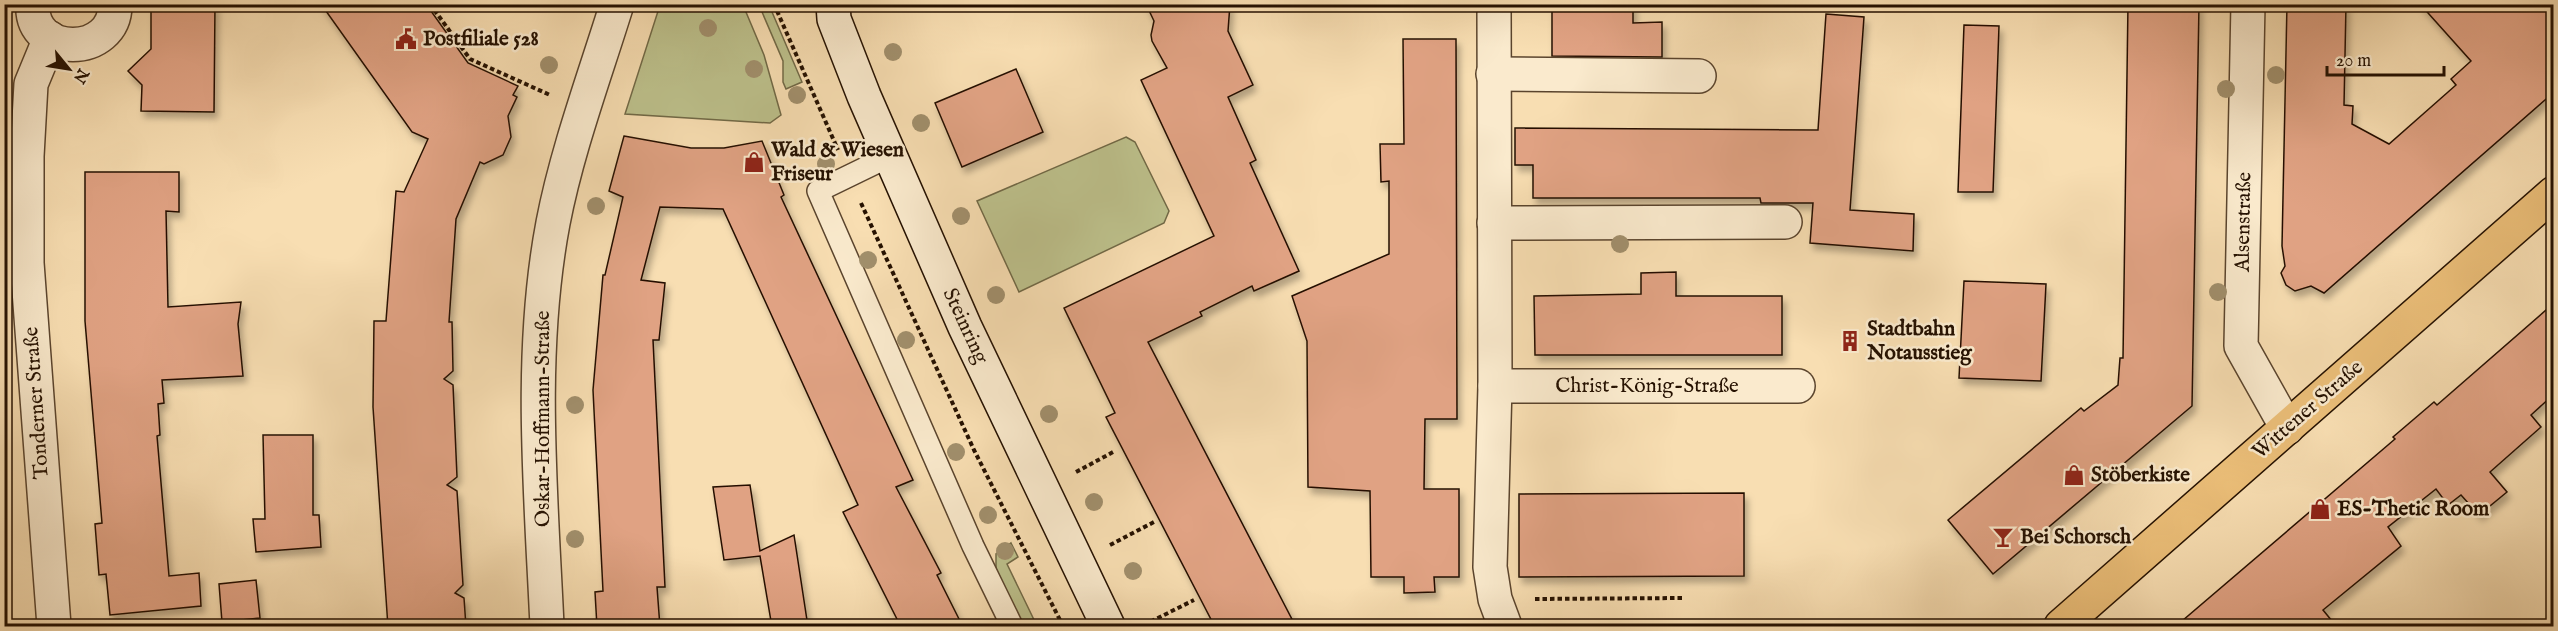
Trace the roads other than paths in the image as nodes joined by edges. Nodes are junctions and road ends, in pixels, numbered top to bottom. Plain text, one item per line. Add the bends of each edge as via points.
1 (33, 4) edge
2 (115, 4) edge
3 (617, 4) edge
4 (1494, 4) edge
5 (2248, 4) edge
6 (830, 9) edge
7 (50, 38) junction
8 (1493, 74) junction
9 (1699, 76) dead end
10 (890, 156) junction
11 (2553, 193) edge
12 (1785, 222) dead end
13 (1494, 223) junction
14 (1495, 386) junction
15 (1798, 387) dead end
16 (2287, 428) junction
17 (1500, 613) edge
18 (54, 627) edge
19 (547, 627) edge
20 (1012, 627) edge
21 (1108, 627) edge
22 (2061, 627) edge

1 - 7 street via 37,24
2 - 7 street via 113,21 96,40 71,46
3 - 19 street, Oskar-Hoffmann-Straße via 553,222 542,308 539,404
4 - 8 street
5 - 16 street, Alsenstraße via 2241,346
6 - 10 street, Steinring
7 - 18 street, Tonderner Straße via 32,84 27,263
8 - 9 street
8 - 13 street
10 - 20 lane via 818,191
10 - 21 street, Steinring via 965,327
11 - 16 main road, Wittener Straße
12 - 13 street
13 - 14 street
14 - 15 street, Christ-König-Straße
14 - 17 street via 1490,567
16 - 22 main road, Wittener Straße

